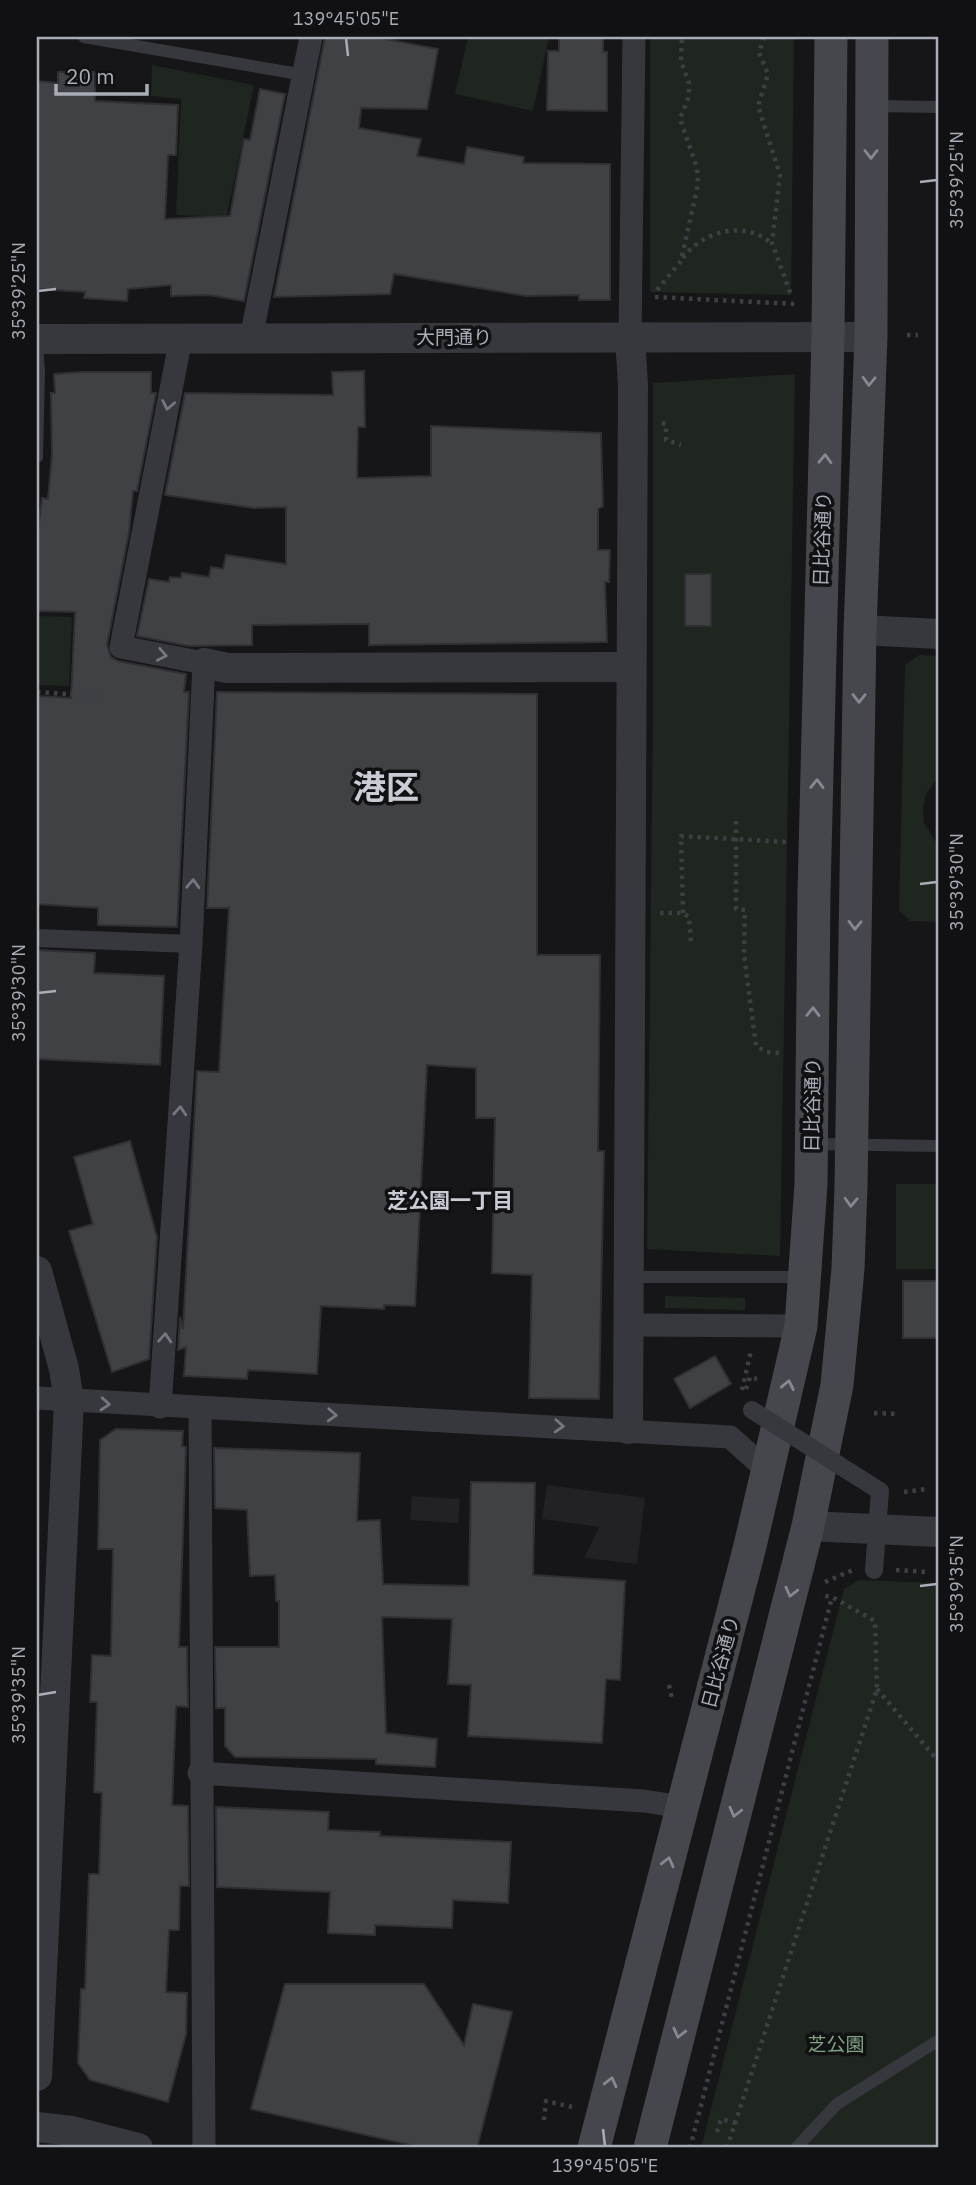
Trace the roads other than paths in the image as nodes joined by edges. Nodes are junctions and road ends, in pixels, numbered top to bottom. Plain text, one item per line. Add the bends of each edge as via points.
1 (85, 37) edge
2 (93, 37) edge
3 (311, 37) edge
4 (634, 37) edge
5 (831, 37) edge
6 (872, 37) edge
7 (304, 75) junction
8 (871, 106) junction
9 (939, 107) edge
10 (630, 336) junction
11 (828, 336) junction
12 (871, 337) junction
13 (181, 338) junction
14 (251, 338) junction
15 (37, 339) edge
16 (37, 346) edge
17 (37, 457) edge
18 (860, 630) junction
19 (939, 634) edge
20 (204, 663) junction
21 (631, 667) junction
22 (37, 938) edge
23 (191, 944) junction
24 (812, 1144) junction
25 (852, 1145) junction
26 (939, 1146) edge
27 (37, 1271) edge
28 (627, 1277) junction
29 (806, 1277) junction
30 (628, 1325) junction
31 (801, 1326) junction
32 (37, 1398) edge
33 (69, 1401) junction
34 (160, 1407) junction
35 (200, 1409) junction
36 (752, 1410) dead end
37 (628, 1429) junction
38 (769, 1472) junction
39 (808, 1526) junction
40 (939, 1532) edge
41 (750, 1546) junction
42 (874, 1570) dead end
43 (199, 1773) junction
44 (682, 1807) junction
45 (939, 2040) edge
46 (37, 2076) edge
47 (37, 2127) edge
48 (138, 2148) edge
49 (204, 2148) edge
50 (594, 2148) edge
51 (650, 2148) edge
52 (796, 2148) edge

1 - 2 lane
2 - 7 lane
3 - 7 street
4 - 10 street
5 - 11 main road, 日比谷通り
6 - 8 main road, 日比谷通り
7 - 14 street
8 - 9 lane
8 -> 12 main road, 日比谷通り
10 - 11 street, 大門通り
10 - 14 street, 大門通り
10 - 21 street
11 - 12 street, 大門通り
24 -> 11 main road, 日比谷通り
12 -> 18 main road, 日比谷通り
13 - 14 street, 大門通り
13 - 15 street, 大門通り
13 -> 20 street via 121,647
16 - 17 lane
18 - 19 street
18 -> 25 main road, 日比谷通り
20 - 21 street via 227,668
23 -> 20 street
21 - 28 street
22 - 23 street
34 -> 23 street
24 - 25 lane
24 - 29 main road, 日比谷通り
25 - 26 lane
25 -> 39 main road, 日比谷通り via 848,1269 837,1385
27 - 33 street
28 - 29 lane
28 - 30 street
29 - 31 main road, 日比谷通り
30 - 31 street
30 - 37 street
38 -> 31 main road, 日比谷通り
32 - 33 street
33 -> 34 street
33 - 46 street
34 - 35 street
35 -> 37 street
35 - 43 street
36 - 42 street, bridge via 880,1491
37 - 38 street via 730,1437
38 - 39 main road
38 - 41 main road, 日比谷通り
39 - 40 street
39 - 41 main road via 776,1527
39 -> 51 main road, 日比谷通り
41 - 44 main road, 日比谷通り
43 - 44 street
43 - 49 street
50 -> 44 main road, 日比谷通り
45 - 52 lane via 837,2104
47 - 48 street

